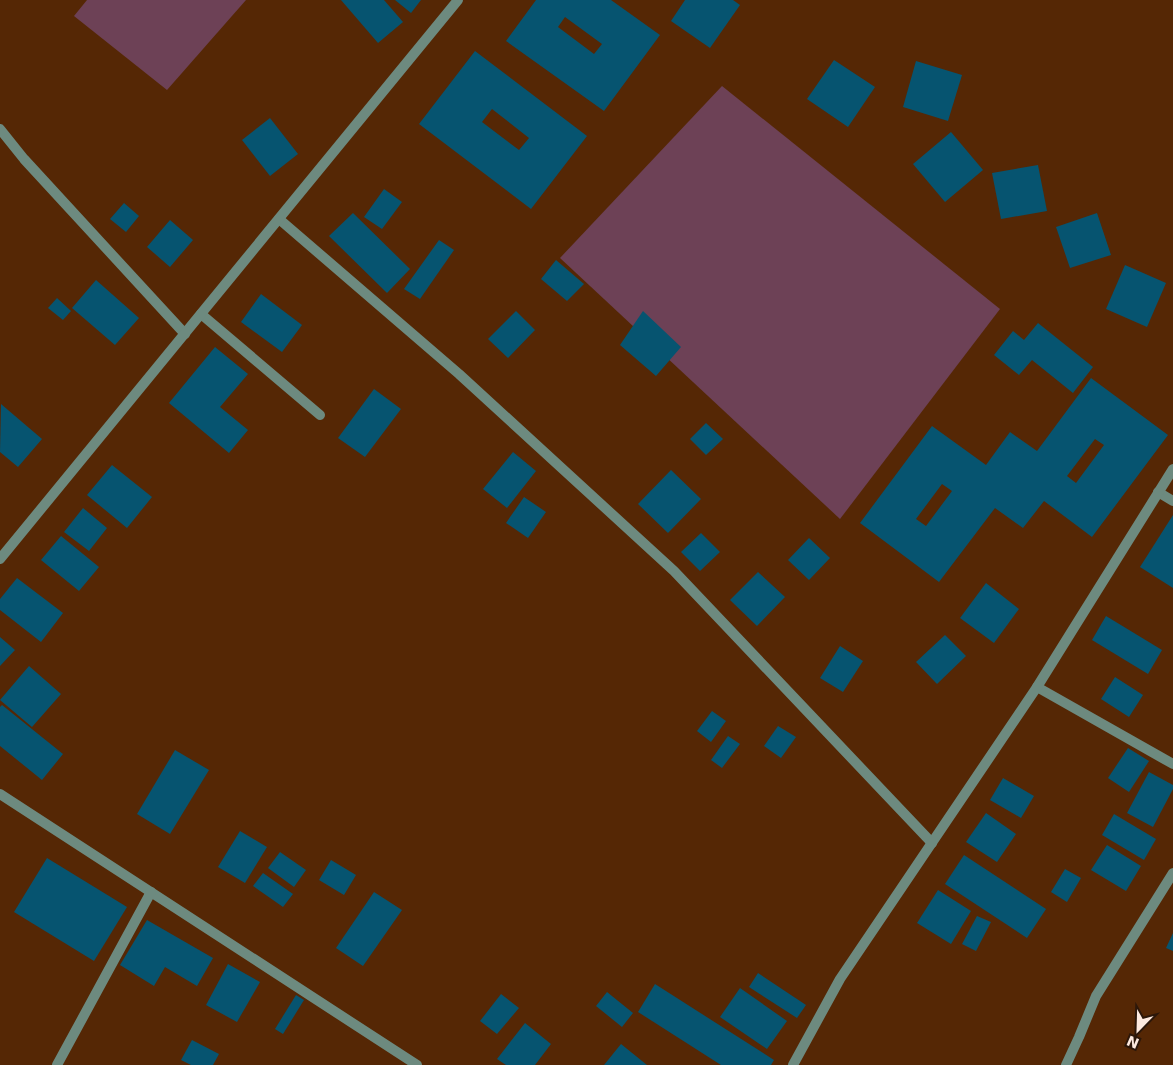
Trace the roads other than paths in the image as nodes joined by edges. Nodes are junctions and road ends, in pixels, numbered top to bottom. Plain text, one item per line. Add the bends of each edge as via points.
1 (458, 0) edge
2 (0, 129) edge
3 (279, 219) junction
4 (201, 314) junction
5 (185, 334) junction
6 (320, 415) dead end
7 (1173, 468) edge
8 (1158, 492) junction
9 (1173, 501) edge
10 (0, 560) edge
11 (1037, 687) junction
12 (1173, 764) edge
13 (0, 794) edge
14 (932, 843) junction
15 (1173, 873) edge
16 (151, 892) junction
17 (57, 1065) edge
18 (417, 1065) edge
19 (793, 1065) edge
20 (1066, 1065) edge

1 - 3 street
2 - 5 street
3 - 4 street
3 - 14 street via 459,374 674,571
4 - 5 street
4 - 6 street
5 - 10 street
7 - 8 street
8 - 9 street
8 - 11 street
11 - 12 street
11 - 14 street
13 - 16 street
14 - 19 street via 840,979
15 - 20 street via 1096,996
16 - 17 street
16 - 18 street

